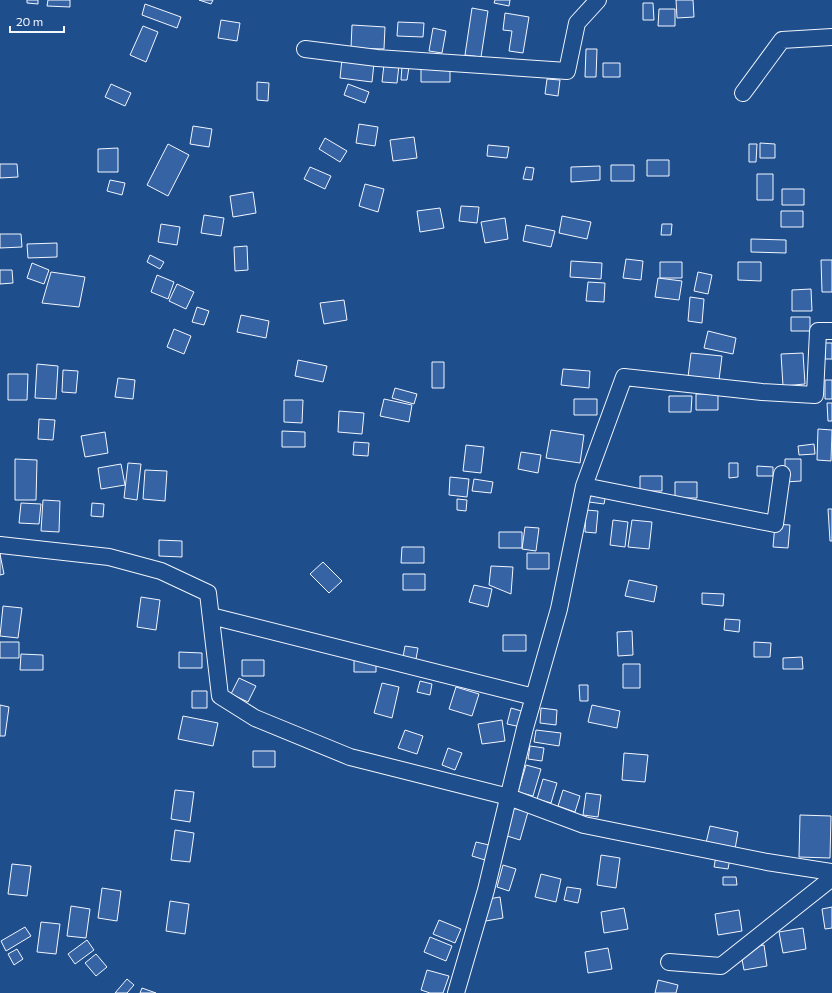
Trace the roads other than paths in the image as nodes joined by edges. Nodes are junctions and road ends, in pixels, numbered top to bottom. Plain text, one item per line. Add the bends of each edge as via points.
1 (594, 2) edge
2 (832, 37) edge
3 (305, 49) dead end
4 (743, 92) dead end
5 (832, 331) edge
6 (782, 474) dead end
7 (584, 486) junction
8 (0, 545) edge
9 (211, 616) junction
10 (534, 697) junction
11 (509, 797) junction
12 (832, 872) edge
13 (832, 878) edge
14 (669, 962) dead end
15 (456, 993) edge

1 - 3 street via 577,23 567,71 385,59
2 - 4 street via 782,40
5 - 7 street via 818,332 815,395 624,377
6 - 7 street via 775,524
7 - 10 street via 559,609
8 - 9 street via 110,557 161,571 208,593
9 - 10 street
9 - 11 street via 220,696 255,718 350,757
10 - 11 street
11 - 12 street via 584,825 767,862
11 - 15 street via 486,890
13 - 14 street via 721,966

